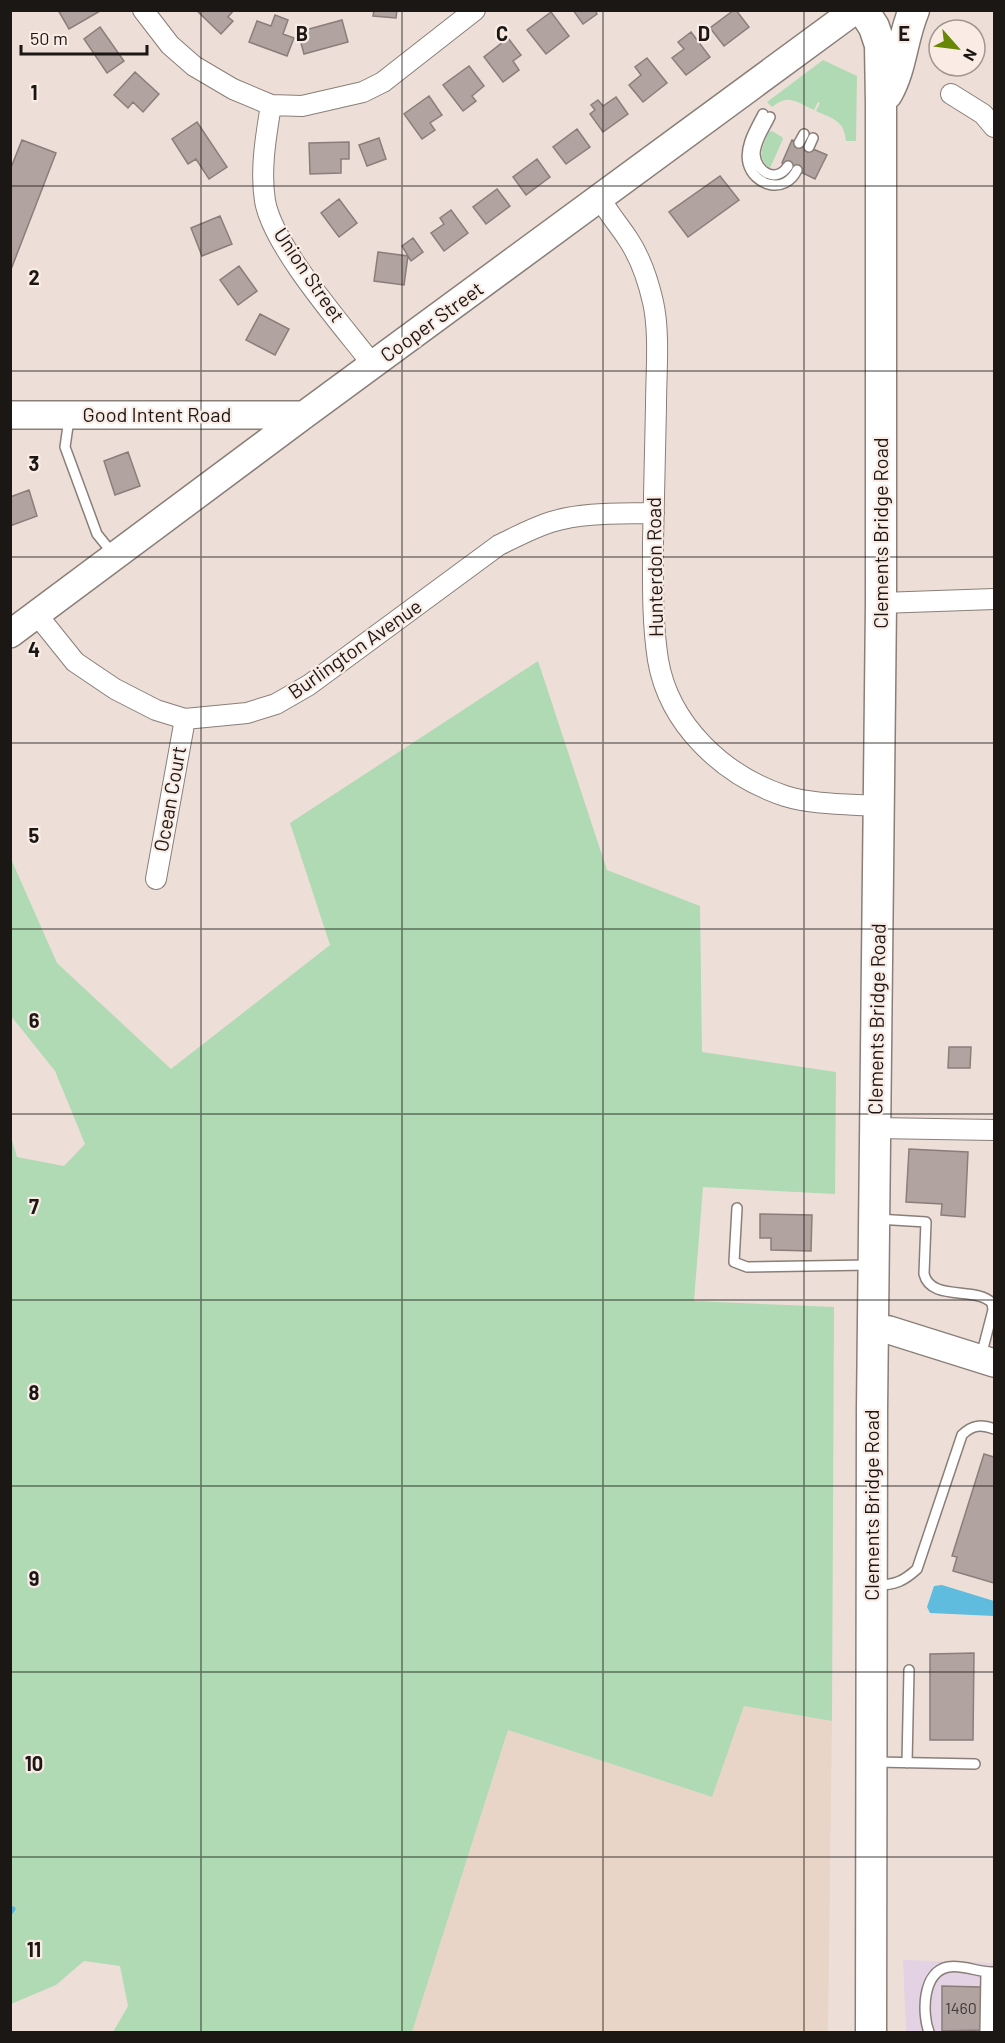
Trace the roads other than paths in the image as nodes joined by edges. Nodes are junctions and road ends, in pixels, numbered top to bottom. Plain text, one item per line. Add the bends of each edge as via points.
1 (143, 10) edge
2 (855, 10) edge
3 (863, 10) edge
4 (914, 10) edge
5 (469, 12) edge
6 (951, 94) dead end
7 (881, 104) junction
8 (272, 105) junction
9 (766, 115) dead end
10 (994, 127) edge
11 (793, 168) dead end
12 (600, 198) junction
13 (373, 365) junction
14 (10, 415) edge
15 (69, 415) junction
16 (304, 415) junction
17 (654, 513) junction
18 (116, 557) junction
19 (994, 599) edge
20 (881, 603) junction
21 (38, 615) junction
22 (10, 634) edge
23 (184, 719) junction
24 (879, 806) junction
25 (156, 879) dead end
26 (876, 1128) junction
27 (994, 1130) edge
28 (737, 1208) dead end
29 (875, 1219) junction
30 (875, 1265) junction
31 (873, 1328) junction
32 (987, 1361) edge
33 (994, 1429) edge
34 (872, 1585) junction
35 (909, 1670) dead end
36 (873, 1762) junction
37 (907, 1763) junction
38 (975, 1764) dead end
39 (991, 1972) edge
40 (869, 2029) edge
41 (929, 2032) edge
42 (985, 2032) edge
43 (992, 2032) edge

1 - 8 street via 170,45 194,66 233,89
2 - 12 main road, Cooper Street
3 - 7 main road, Clements Bridge Road via 880,45
4 - 7 main road via 895,80
5 - 8 street via 383,82 363,92 302,106
6 - 10 street via 983,114
7 - 20 main road, Clements Bridge Road
8 - 13 street, Union Street via 264,148 265,202 278,235 307,279
9 - 11 lane via 749,142 748,162 753,173 772,185 783,185 792,180
12 - 13 main road, Cooper Street
12 - 17 street, Hunterdon Road via 629,239 643,267 653,303
13 - 16 main road, Cooper Street
14 - 15 main road, Good Intent Road
15 - 16 main road, Good Intent Road
15 - 18 lane via 65,447 97,534
16 - 18 main road, Cooper Street
17 - 23 street, Burlington Avenue via 589,515 529,530 498,545 309,685 276,704 248,713
17 - 24 street, Hunterdon Road via 652,608 658,662 678,714 727,768 755,783 809,801
18 - 21 main road, Cooper Street
19 - 20 street
20 - 24 main road, Clements Bridge Road
21 - 22 main road, Cooper Street
21 - 23 street, Burlington Avenue via 75,662 125,694
23 - 25 street, Ocean Court
24 - 26 main road, Clements Bridge Road
26 - 27 street
26 - 29 main road, Clements Bridge Road
28 - 30 lane via 734,1262 747,1267
29 - 30 main road, Clements Bridge Road
29 - 32 lane via 927,1222 926,1281 992,1303
30 - 31 main road, Clements Bridge Road
31 - 32 main road
31 - 34 main road, Clements Bridge Road
33 - 34 lane via 979,1425 962,1435 917,1569 895,1585
34 - 36 main road, Clements Bridge Road
35 - 37 lane
36 - 37 lane
36 - 40 main road, Clements Bridge Road
37 - 38 lane
39 - 41 lane via 946,1967 933,1976 926,1991
39 - 42 lane
39 - 43 lane

